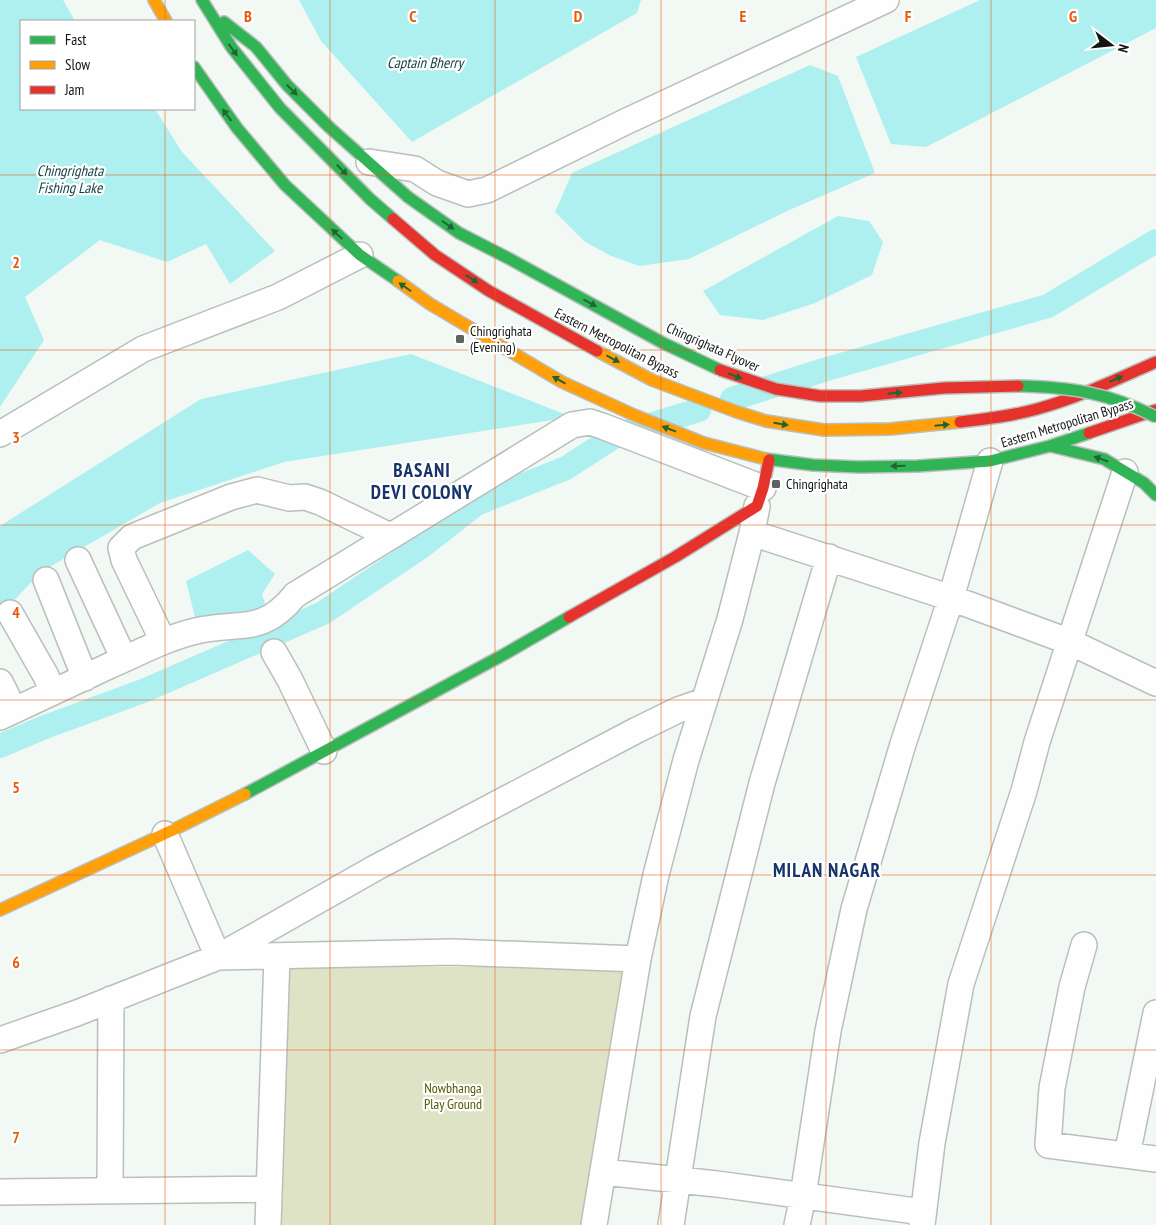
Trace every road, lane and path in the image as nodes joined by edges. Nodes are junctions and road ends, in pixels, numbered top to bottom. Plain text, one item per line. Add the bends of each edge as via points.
1 (154, 0) edge
2 (886, 0) edge
3 (204, 4) edge
4 (165, 20) edge
5 (195, 69) edge
6 (369, 162) junction
7 (408, 197) joint
8 (367, 260) junction
9 (1156, 362) edge
10 (1156, 410) edge
11 (1156, 417) edge
12 (0, 434) edge
13 (1050, 446) junction
14 (698, 452) junction
15 (769, 460) junction
16 (990, 461) junction
17 (1125, 472) junction
18 (1156, 495) edge
19 (760, 497) junction
20 (752, 533) junction
21 (390, 536) junction
22 (830, 557) junction
23 (78, 560) dead end
24 (46, 580) dead end
25 (951, 598) junction
26 (10, 613) dead end
27 (163, 641) junction
28 (1070, 642) junction
29 (274, 652) dead end
30 (124, 660) junction
31 (85, 678) junction
32 (0, 682) edge
33 (1156, 683) edge
34 (53, 692) junction
35 (704, 701) junction
36 (7, 714) edge
37 (324, 751) junction
38 (165, 834) junction
39 (0, 910) edge
40 (1084, 945) dead end
41 (277, 956) junction
42 (218, 957) junction
43 (638, 959) junction
44 (111, 999) junction
45 (1156, 1013) edge
46 (0, 1040) edge
47 (1126, 1155) junction
48 (1156, 1159) edge
49 (603, 1172) junction
50 (679, 1180) junction
51 (269, 1189) junction
52 (110, 1191) junction
53 (0, 1192) edge
54 (803, 1196) junction
55 (922, 1219) edge
56 (268, 1225) edge
57 (594, 1225) edge
58 (671, 1225) edge
59 (797, 1225) edge

1 - 4 main road
2 - 6 street via 487,190 468,194 437,183 415,169
3 -> 6 main road, Eastern Metropolitan Bypass via 256,47 287,85
3 -> 9 main road, Eastern Metropolitan Bypass via 232,48 280,108 370,199 436,255 489,291 652,380 737,412 766,422 824,430 947,424 1037,409
8 -> 5 main road, Eastern Metropolitan Bypass via 285,185 238,129
6 - 7 main road, Eastern Metropolitan Bypass
7 -> 11 main road, Chingrighata Flyover, bridge via 455,231 689,356 737,377 776,389 834,397 1037,386 1106,396
8 - 12 street via 143,349
14 -> 8 main road, Eastern Metropolitan Bypass via 634,415 562,382 430,304
10 - 13 main road, Eastern Metropolitan Bypass
13 - 16 main road, Eastern Metropolitan Bypass
17 -> 13 main road via 1104,459
14 - 15 main road, Eastern Metropolitan Bypass
14 - 19 street
14 - 21 street via 590,422 572,425
16 -> 15 main road, Eastern Metropolitan Bypass via 859,467
15 - 19 main road
16 - 25 street
17 - 18 main road
17 - 28 street
19 - 20 street
19 - 37 main road via 675,557 503,655
20 - 22 street
20 - 35 street
21 - 27 street via 295,595 287,605 260,622 197,631
21 - 27 street via 320,502 257,490 132,537 122,548 124,560
22 - 25 street
22 - 50 street via 762,783 722,935 703,1016
23 - 30 street
24 - 31 street
25 - 28 street
25 - 54 street via 854,909 828,1030
26 - 34 street
27 - 30 street
28 - 33 street
28 - 55 street via 961,984 933,1134
29 - 37 street
30 - 31 street
31 - 34 street
32 - 36 street
34 - 36 street
35 - 42 street via 637,730 377,866
35 - 43 street via 656,875
37 - 38 main road
38 - 39 main road
38 - 42 street
40 - 47 street via 1072,987 1052,1088 1048,1145
41 - 42 street
41 - 43 street via 452,952
41 - 51 street
42 - 44 street
43 - 49 street
44 - 46 street
44 - 52 street
45 - 47 street
47 - 48 street
49 - 50 street
49 - 57 street
50 - 54 street
50 - 58 street
51 - 52 street
51 - 56 street
52 - 53 street
54 - 55 street
54 - 59 street

